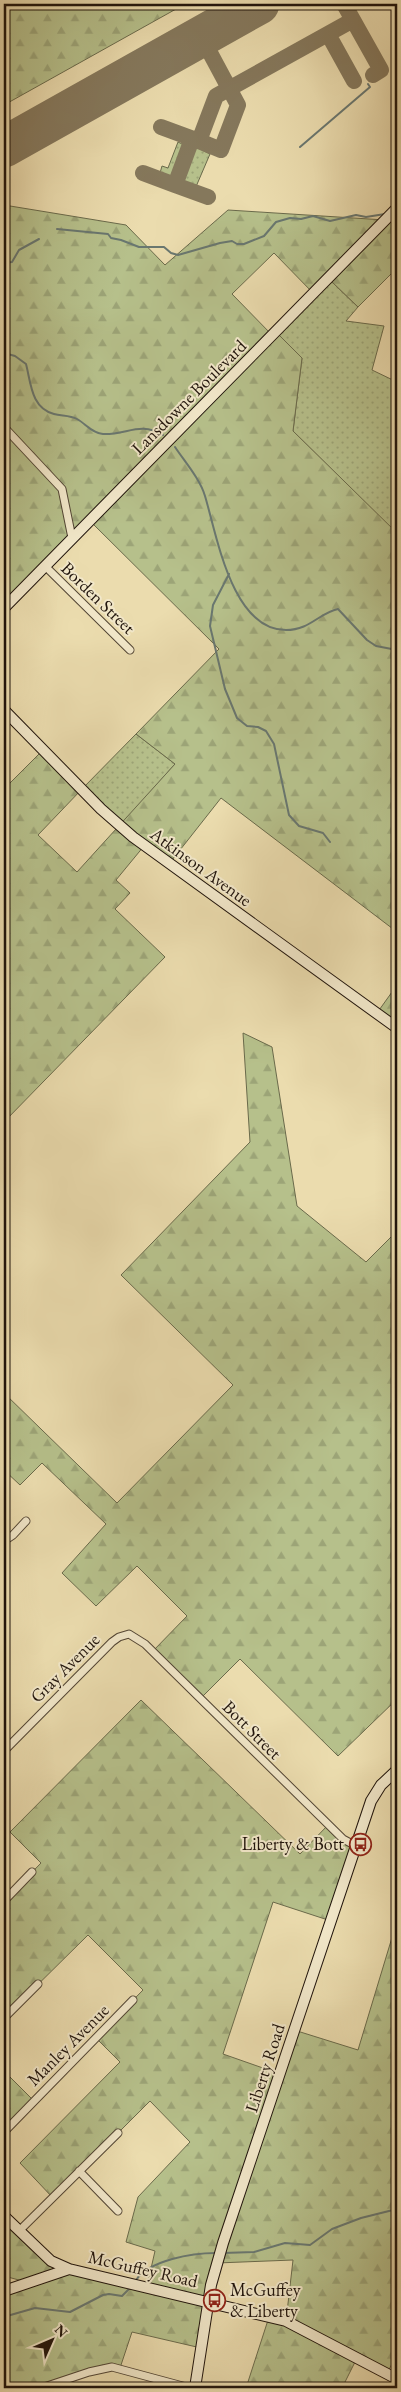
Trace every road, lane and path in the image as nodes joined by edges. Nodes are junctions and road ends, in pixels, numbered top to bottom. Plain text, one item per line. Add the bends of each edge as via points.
1 (397, 208) edge
2 (4, 427) edge
3 (72, 538) junction
4 (45, 566) junction
5 (4, 608) edge
6 (130, 650) dead end
7 (4, 710) edge
8 (397, 1028) edge
9 (26, 1521) dead end
10 (4, 1541) edge
11 (129, 1634) joint
12 (4, 1751) edge
13 (397, 1770) edge
14 (356, 1846) junction
15 (32, 1872) dead end
16 (4, 1900) edge
17 (38, 1984) dead end
18 (133, 2000) dead end
19 (4, 2018) edge
20 (4, 2132) edge
21 (118, 2133) dead end
22 (79, 2171) junction
23 (118, 2211) dead end
24 (4, 2216) edge
25 (19, 2231) junction
26 (70, 2269) junction
27 (4, 2291) edge
28 (209, 2302) junction
29 (397, 2379) edge
30 (41, 2388) edge
31 (190, 2388) edge
32 (195, 2388) edge

1 - 3 street, Lansdowne Boulevard
2 - 3 street via 62,489
3 - 4 street, Lansdowne Boulevard
4 - 5 street, Lansdowne Boulevard
4 - 6 street, Borden Street
7 - 8 street, Atkinson Avenue via 133,837
9 - 10 street
11 - 12 street, Gray Avenue via 112,1642
11 - 14 street, Bott Street via 145,1644 343,1839
13 - 14 street, Liberty Road via 373,1797
14 - 28 street, Liberty Road via 223,2243
15 - 16 street
17 - 19 street
18 - 20 street, Manley Avenue
21 - 22 street
22 - 23 street
22 - 25 street
24 - 25 street, McGuffey Road
25 - 26 street, McGuffey Road via 52,2261
26 - 27 street
26 - 28 street, McGuffey Road
28 - 29 street, McGuffey Road via 286,2322
28 - 32 street, Liberty Road
30 - 31 street via 112,2367

